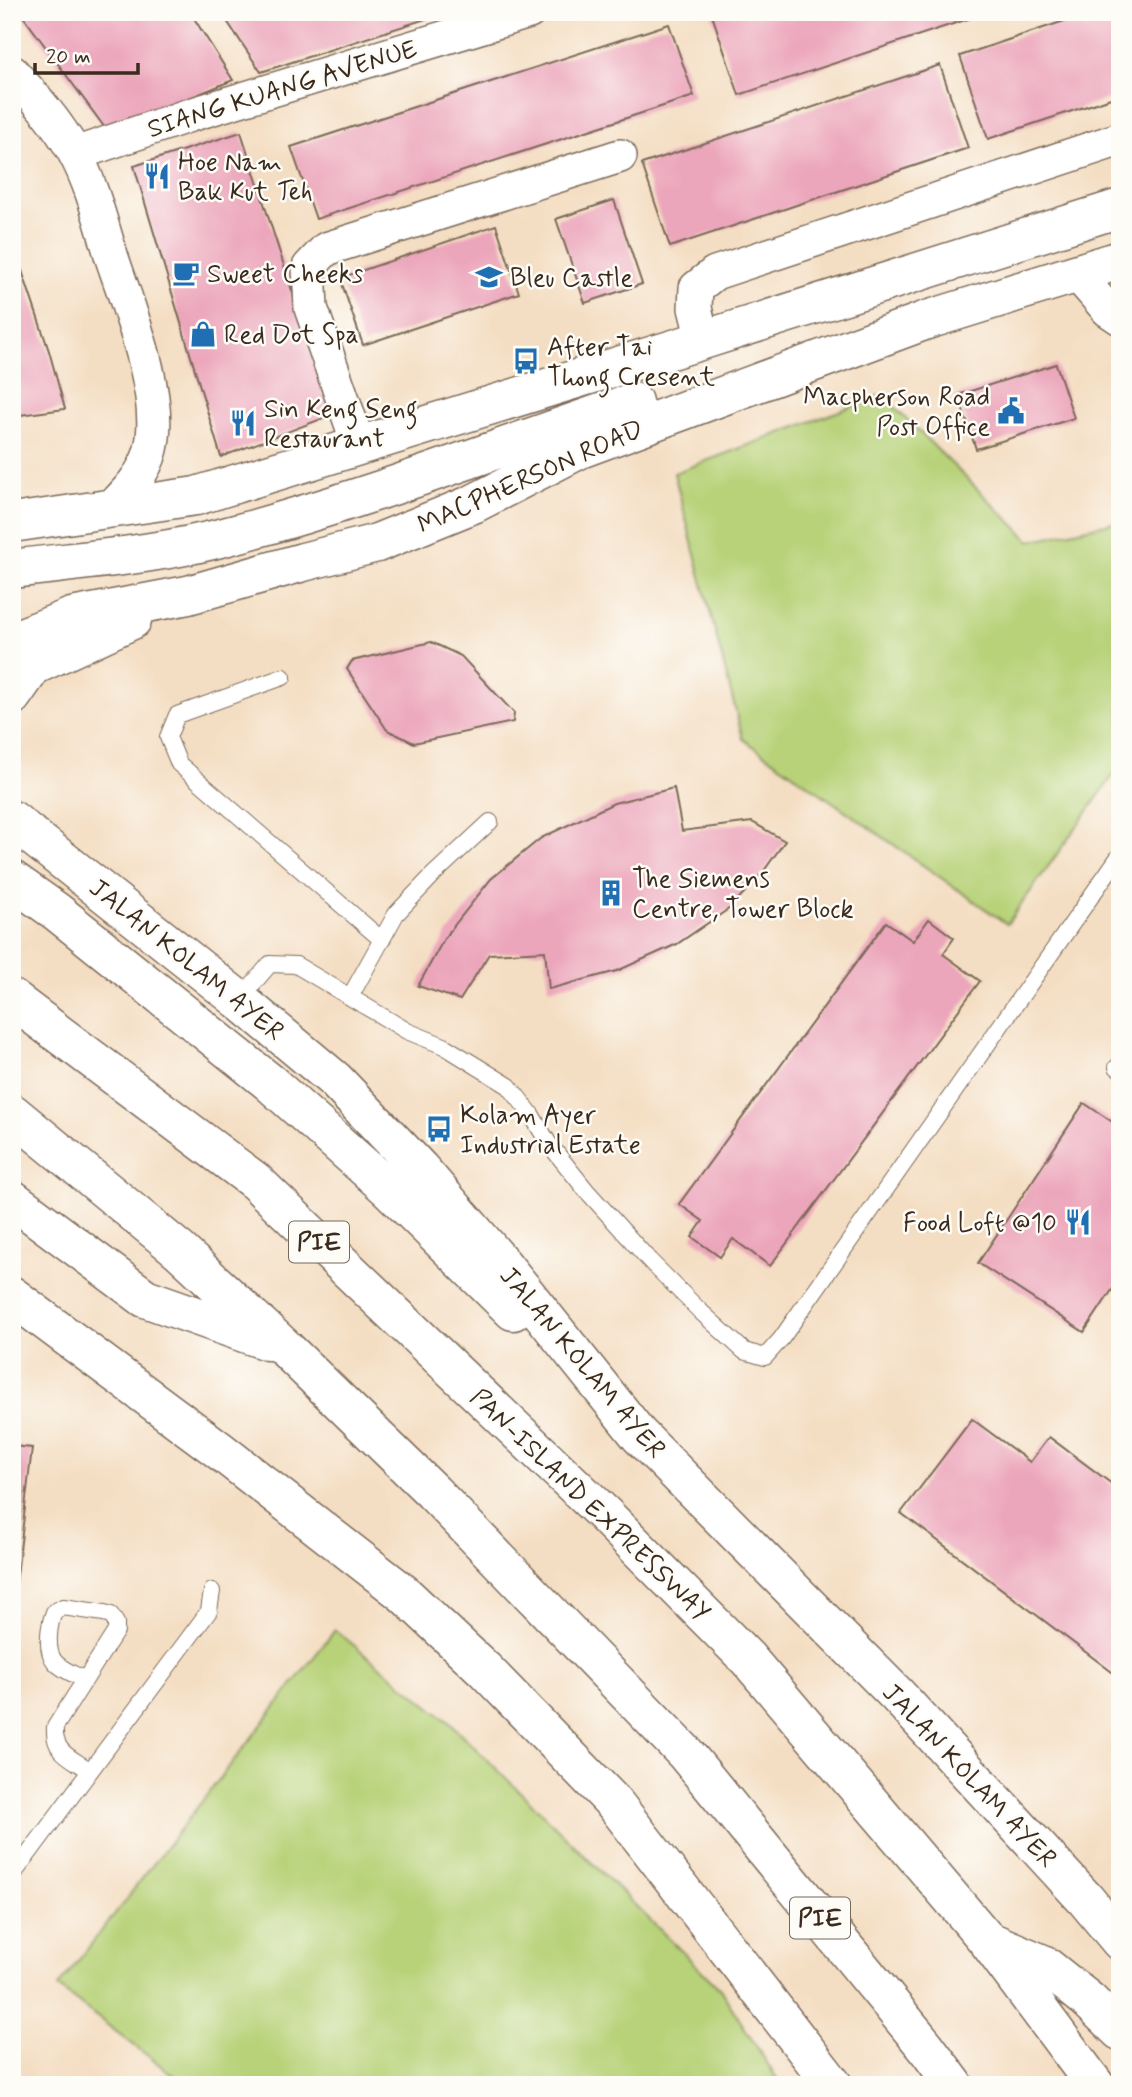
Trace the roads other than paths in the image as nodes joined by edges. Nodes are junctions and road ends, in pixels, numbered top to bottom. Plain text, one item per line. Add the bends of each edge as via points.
1 (529, 12) edge
2 (448, 24) edge
3 (12, 72) edge
4 (1120, 139) edge
5 (75, 154) junction
6 (621, 156) dead end
7 (1120, 208) edge
8 (1120, 260) edge
9 (1076, 273) junction
10 (1120, 318) edge
11 (924, 321) junction
12 (703, 340) junction
13 (359, 446) junction
14 (109, 510) junction
15 (12, 523) edge
16 (12, 569) edge
17 (188, 595) junction
18 (12, 641) edge
19 (283, 677) dead end
20 (12, 696) edge
21 (12, 820) edge
22 (490, 822) dead end
23 (1120, 855) edge
24 (12, 880) edge
25 (382, 940) junction
26 (350, 997) junction
27 (12, 999) edge
28 (239, 1000) junction
29 (12, 1113) edge
30 (12, 1199) edge
31 (12, 1296) edge
32 (284, 1347) junction
33 (639, 1435) junction
34 (212, 1591) dead end
35 (85, 1680) junction
36 (90, 1771) junction
37 (12, 1876) edge
38 (987, 1940) junction
39 (1120, 1941) edge
40 (1120, 2031) edge
41 (833, 2085) edge
42 (954, 2085) edge
43 (1095, 2085) edge

1 - 2 street, SIANG KUANG AVENUE
2 - 5 street, SIANG KUANG AVENUE
3 - 5 street via 49,112
4 - 12 street via 715,273 696,288 695,308
5 - 14 street via 99,215 150,381 151,450 134,484
6 - 13 street via 326,248 309,267 311,308
7 - 12 main road
8 - 9 main road, MACPHERSON ROAD
9 - 10 street
9 - 11 main road, MACPHERSON ROAD
11 - 16 main road via 848,330 350,500 226,537
11 - 17 main road, MACPHERSON ROAD via 580,449 473,504 377,543
12 - 13 main road
13 - 14 main road via 196,496
14 - 15 main road
17 - 18 main road, MACPHERSON ROAD via 72,617
17 - 20 main road via 33,666
19 - 25 lane via 177,715 168,737 179,764
21 - 28 main road, JALAN KOLAM AYER
22 - 25 lane via 396,915
23 - 26 lane via 765,1357 744,1351 650,1261 586,1190 509,1086
24 - 33 main road via 269,1082 389,1189
25 - 26 lane
26 - 28 lane via 296,965 270,964
27 - 38 main road, PAN-ISLAND EXPRESSWAY / PIE via 255,1181 603,1513 748,1658
28 - 33 main road, JALAN KOLAM AYER via 335,1080 420,1169
29 - 32 main road, PIE via 179,1250
30 - 32 main road via 145,1298
31 - 41 main road via 392,1584 485,1669 615,1804
32 - 42 main road, PIE via 433,1492 685,1753
33 - 39 main road, JALAN KOLAM AYER via 898,1696
34 - 36 lane via 209,1611
35 - 35 lane via 52,1657 50,1623 54,1612 63,1607 111,1615 116,1623 116,1631
35 - 36 lane via 55,1727 54,1740 59,1749
36 - 37 lane
38 - 40 main road via 1043,1964
38 - 43 main road, PAN-ISLAND EXPRESSWAY / PIE

